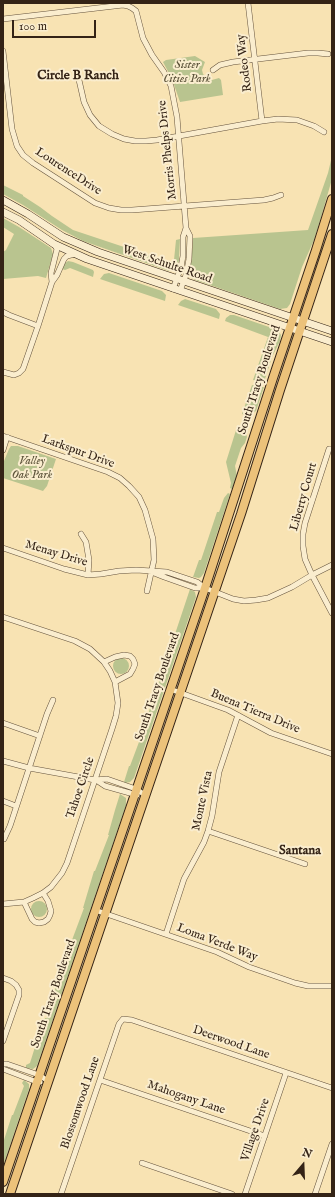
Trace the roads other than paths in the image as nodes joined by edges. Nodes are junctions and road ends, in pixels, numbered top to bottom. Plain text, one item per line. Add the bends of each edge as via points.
1 (248, 3) edge
2 (3, 19) edge
3 (3, 51) edge
4 (328, 54) dead end
5 (255, 59) junction
6 (213, 70) dead end
7 (79, 80) dead end
8 (262, 121) junction
9 (324, 132) dead end
10 (179, 136) junction
11 (281, 195) dead end
12 (332, 199) edge
13 (3, 200) edge
14 (184, 206) junction
15 (3, 212) edge
16 (332, 234) edge
17 (54, 244) junction
18 (75, 254) junction
19 (180, 281) junction
20 (52, 282) junction
21 (176, 290) junction
22 (3, 312) edge
23 (293, 319) junction
24 (303, 322) junction
25 (38, 326) junction
26 (290, 329) junction
27 (332, 331) edge
28 (300, 332) junction
29 (332, 342) edge
30 (3, 372) edge
31 (5, 436) edge
32 (329, 448) dead end
33 (3, 450) edge
34 (81, 534) dead end
35 (3, 548) edge
36 (332, 565) edge
37 (152, 571) junction
38 (88, 575) junction
39 (312, 575) junction
40 (205, 588) junction
41 (147, 591) dead end
42 (214, 592) junction
43 (332, 613) edge
44 (3, 617) edge
45 (104, 662) junction
46 (115, 682) junction
47 (170, 689) junction
48 (180, 692) junction
49 (54, 700) dead end
50 (238, 715) junction
51 (3, 723) edge
52 (40, 736) junction
53 (332, 754) edge
54 (3, 762) edge
55 (29, 768) junction
56 (95, 780) junction
57 (135, 792) junction
58 (145, 795) junction
59 (3, 801) edge
60 (16, 806) junction
61 (208, 831) junction
62 (4, 838) dead end
63 (305, 864) dead end
64 (43, 893) junction
65 (24, 902) junction
66 (3, 904) edge
67 (95, 910) junction
68 (105, 913) junction
69 (166, 934) junction
70 (3, 978) edge
71 (332, 986) edge
72 (124, 1020) joint
73 (3, 1041) edge
74 (3, 1064) edge
75 (3, 1069) edge
76 (286, 1073) junction
77 (38, 1078) junction
78 (100, 1080) junction
79 (48, 1081) junction
80 (332, 1088) edge
81 (265, 1136) junction
82 (332, 1144) edge
83 (142, 1163) dead end
84 (3, 1182) edge
85 (10, 1194) edge
86 (61, 1194) edge
87 (232, 1194) edge
88 (245, 1194) edge
89 (315, 1194) edge

1 - 5 street, Rodeo Way
2 - 10 street, Morris Phelps Drive via 122,5 132,8 136,11 143,38 170,86
3 - 14 street, LourenceDrive via 12,129 17,146 33,163 96,203 109,208 132,210
4 - 5 street via 308,53
5 - 6 street via 220,65
5 - 8 street, Rodeo Way
7 - 10 street via 90,115 99,126 112,134 140,141
8 - 9 street via 297,120
8 - 10 street
10 - 14 street, Morris Phelps Drive
11 - 14 street, LourenceDrive via 264,200
12 - 23 main road, South Tracy Boulevard
13 - 19 main road, West Schulte Road via 80,245
14 - 19 street, Morris Phelps Drive via 190,245 188,271
15 - 17 main road, West Schulte Road
16 - 24 main road, South Tracy Boulevard
17 - 18 main road, West Schulte Road
17 - 20 street via 57,249 51,273
18 - 20 street via 64,259
18 - 21 main road, West Schulte Road
19 - 21 street, Morris Phelps Drive
19 - 23 main road, West Schulte Road
20 - 25 street
21 - 26 main road, West Schulte Road
22 - 25 street
23 - 24 main road, West Schulte Road
23 - 26 main road, South Tracy Boulevard
24 - 27 main road, West Schulte Road
24 - 28 main road, South Tracy Boulevard
25 - 30 street via 23,369 14,375
26 - 28 main road, West Schulte Road
26 - 40 main road, South Tracy Boulevard
28 - 29 main road, West Schulte Road
28 - 42 main road, South Tracy Boulevard
31 - 33 street
31 - 37 street, Larkspur Drive via 108,472 129,486 139,497 149,524 154,548
32 - 39 street, Liberty Court via 303,534 305,559
34 - 38 street via 86,542
35 - 38 street, Menay Drive
36 - 39 street, Menay Drive
37 - 38 street, Menay Drive via 119,571
37 - 40 street, Menay Drive via 167,572 197,582
37 - 41 street, Larkspur Drive
39 - 42 street, Menay Drive via 268,598 244,601
39 - 43 street, Liberty Court
40 - 42 street, Menay Drive
40 - 47 main road, South Tracy Boulevard
42 - 48 main road, South Tracy Boulevard
44 - 45 street, Tahoe Circle via 83,645
45 - 46 street, Tahoe Circle
45 - 46 street via 124,655 133,659 135,664 130,674
46 - 56 street, Tahoe Circle via 118,703 116,716
47 - 48 street, Buena Tierra Drive
47 - 57 main road, South Tracy Boulevard
48 - 50 street, Buena Tierra Drive
48 - 58 main road, South Tracy Boulevard
49 - 52 street
50 - 53 street, Buena Tierra Drive via 271,733
50 - 61 street, Monte Vista via 219,772
51 - 52 street
52 - 55 street
54 - 55 street
55 - 56 street
55 - 60 street
56 - 57 street via 107,780
56 - 64 street, Tahoe Circle via 66,863 58,879
57 - 58 street
57 - 67 main road, South Tracy Boulevard
58 - 68 main road, South Tracy Boulevard
59 - 60 street
60 - 62 street
61 - 63 street
61 - 69 street, Monte Vista via 184,879
64 - 65 street, Tahoe Circle
64 - 65 street via 50,911 48,919 44,922 35,922 32,919
65 - 66 street, Tahoe Circle
67 - 68 street, Loma Verde Way
67 - 77 main road, South Tracy Boulevard
68 - 69 street, Loma Verde Way
68 - 79 main road, South Tracy Boulevard
69 - 71 street, Loma Verde Way via 295,983
70 - 73 street via 16,985 19,995
72 - 76 street, Deerwood Lane via 132,1020
72 - 78 street, Blossomwood Lane via 118,1024
74 - 77 street
75 - 77 street
76 - 80 street, Deerwood Lane
76 - 81 street, Village Drive
77 - 79 street
77 - 84 main road, South Tracy Boulevard
78 - 81 street, Mahogany Lane
78 - 86 street, Blossomwood Lane
79 - 85 main road, South Tracy Boulevard
81 - 88 street, Village Drive
82 - 89 street
83 - 87 street

